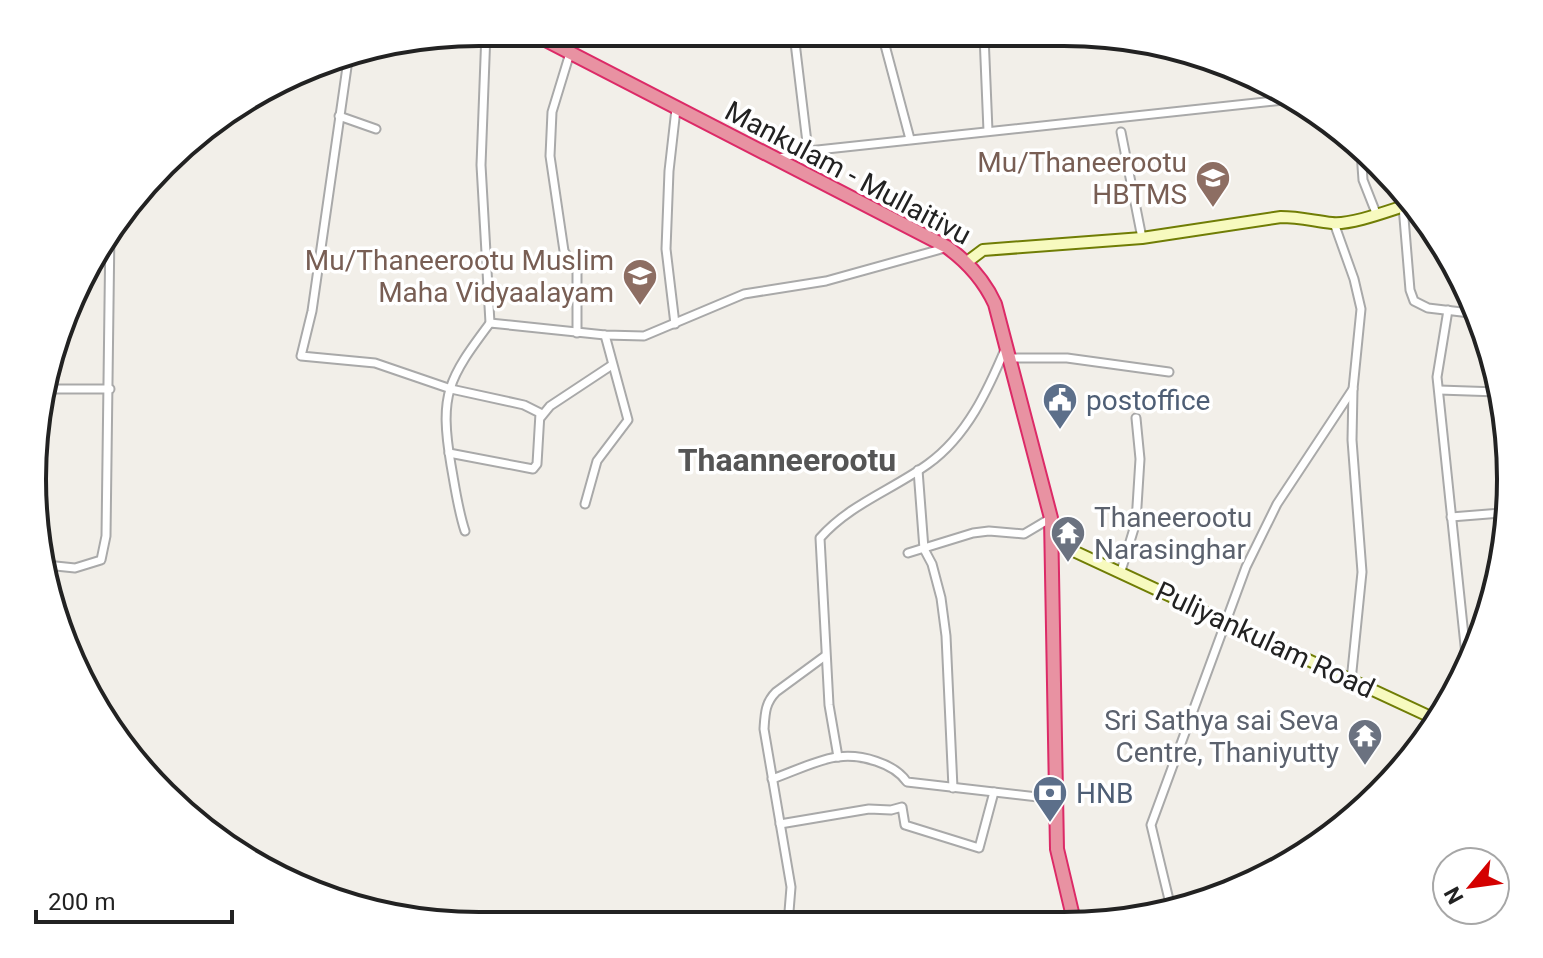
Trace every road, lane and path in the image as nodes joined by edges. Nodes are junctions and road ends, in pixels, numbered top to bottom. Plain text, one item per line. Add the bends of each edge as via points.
1 (485, 46) edge
2 (557, 46) edge
3 (795, 46) edge
4 (885, 46) edge
5 (984, 46) edge
6 (570, 53) junction
7 (347, 67) edge
8 (1275, 101) edge
9 (676, 109) junction
10 (339, 116) junction
11 (376, 129) dead end
12 (988, 131) junction
13 (1121, 132) dead end
14 (910, 139) junction
15 (808, 151) junction
16 (774, 160) junction
17 (1362, 165) edge
18 (1400, 206) edge
19 (1405, 212) edge
20 (1376, 213) junction
21 (1334, 223) junction
22 (1142, 238) junction
23 (947, 247) junction
24 (110, 252) edge
25 (967, 262) junction
26 (1448, 310) junction
27 (1464, 312) edge
28 (490, 323) junction
29 (675, 324) junction
30 (577, 333) junction
31 (605, 335) junction
32 (1008, 353) junction
33 (612, 365) junction
34 (1169, 372) dead end
35 (56, 389) edge
36 (110, 389) junction
37 (451, 389) junction
38 (1353, 389) junction
39 (1439, 390) junction
40 (1488, 392) edge
41 (541, 417) junction
42 (1136, 418) dead end
43 (449, 453) junction
44 (918, 470) junction
45 (585, 504) dead end
46 (1495, 513) edge
47 (1451, 517) junction
48 (1051, 518) junction
49 (465, 531) dead end
50 (1052, 541) junction
51 (924, 549) junction
52 (908, 553) dead end
53 (55, 566) edge
54 (1121, 571) junction
55 (1225, 622) junction
56 (1465, 643) edge
57 (825, 656) junction
58 (1351, 681) junction
59 (1427, 715) edge
60 (838, 757) junction
61 (772, 779) junction
62 (953, 788) junction
63 (994, 792) junction
64 (1055, 799) junction
65 (780, 824) junction
66 (1169, 899) edge
67 (789, 912) edge
68 (1072, 912) edge

1 - 28 street via 481,165
2 - 6 highway, Mankulam - Mullaitivu
3 - 15 street
4 - 14 street
5 - 12 street
6 - 9 highway, Mankulam - Mullaitivu
6 - 30 street via 552,112 550,156 564,251 577,270
7 - 10 street
8 - 12 street
9 - 16 highway, Mankulam - Mullaitivu
9 - 29 street via 666,249
10 - 11 street
10 - 37 street via 301,356 375,363
12 - 14 street
13 - 22 street
14 - 15 street
15 - 16 street
16 - 23 highway, Mankulam - Mullaitivu
17 - 20 street
18 - 20 street
19 - 26 street via 1414,301
20 - 21 street
21 - 22 street via 1281,217
21 - 38 street via 1361,309
22 - 25 street via 983,250
23 - 25 highway, Mankulam - Mullaitivu
23 - 29 street via 826,281 744,294
24 - 36 street
25 - 32 highway, Mankulam - Mullaitivu via 989,290
26 - 27 street
26 - 39 street
28 - 30 street
28 - 37 street via 467,354
29 - 31 street via 644,336
30 - 31 street
31 - 33 street
32 - 34 street
32 - 44 street via 965,426
32 - 48 highway, Mankulam - Mullaitivu
33 - 41 street
33 - 45 street via 628,420 597,461
35 - 36 street
36 - 53 street via 101,560 75,568
37 - 41 street via 524,405
37 - 43 street via 445,413
38 - 55 street via 1277,504
38 - 58 street via 1362,572
39 - 40 street
39 - 47 street
41 - 43 street via 533,469
42 - 54 street via 1136,522
43 - 49 street
44 - 51 street
44 - 57 street via 866,500 820,538
46 - 47 street
47 - 56 street
48 - 50 highway, Mankulam - Mullaitivu
48 - 51 street via 1024,534 973,533
50 - 54 street, Puliyankulam Road
50 - 64 highway, Mankulam - Mullaitivu
51 - 52 street
51 - 62 street via 941,598 946,636
54 - 55 street, Puliyankulam Road
55 - 58 street, Puliyankulam Road
55 - 66 street via 1151,825
57 - 60 street
57 - 61 street via 769,699 764,729
58 - 59 street, Puliyankulam Road
60 - 61 street
60 - 62 street via 891,766 907,782
61 - 65 street
62 - 63 street
63 - 64 street
63 - 65 street via 979,848 905,825 902,807
64 - 68 highway, Mankulam - Mullaitivu via 1057,849
65 - 67 street via 791,887

